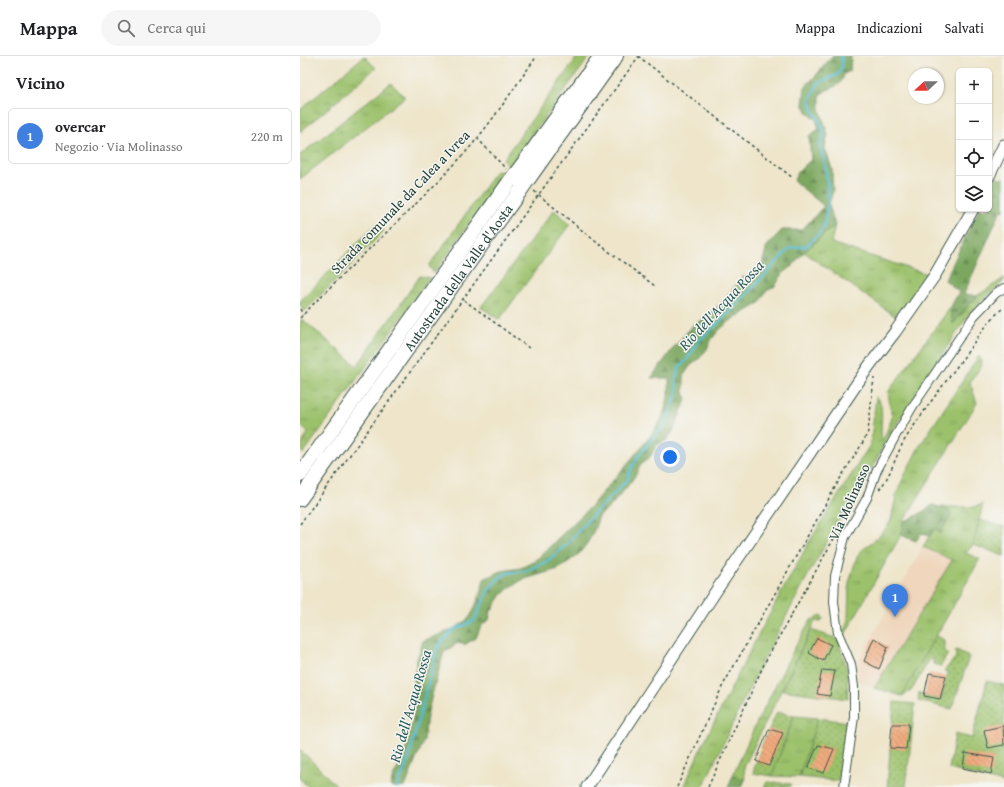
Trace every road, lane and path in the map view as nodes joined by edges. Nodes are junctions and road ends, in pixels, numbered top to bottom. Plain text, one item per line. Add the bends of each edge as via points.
1 (537, 56) edge
2 (601, 56) edge
3 (616, 56) edge
4 (638, 56) edge
5 (477, 138) junction
6 (1004, 145) edge
7 (504, 168) dead end
8 (992, 170) edge
9 (524, 173) junction
10 (793, 178) dead end
11 (539, 194) junction
12 (971, 212) edge
13 (655, 286) dead end
14 (1004, 288) edge
15 (464, 300) junction
16 (300, 309) edge
17 (303, 315) junction
18 (300, 318) edge
19 (529, 348) dead end
20 (869, 366) junction
21 (311, 469) edge
22 (300, 499) edge
23 (300, 524) edge
24 (587, 787) edge
25 (677, 787) edge
26 (844, 787) edge

1 - 5 path, Strada comunale da Calea a Ivrea
2 - 9 highway, Autostrada della Valle d'Aosta
3 - 9 highway, Autostrada della Valle d'Aosta
4 - 10 path
4 - 11 path
5 - 7 path
5 - 17 path, Strada comunale da Calea a Ivrea via 433,186
6 - 8 main road
9 - 21 highway, Autostrada della Valle d'Aosta, bridge
11 - 13 path via 595,241
11 - 15 path
12 - 20 main road via 935,276
14 - 26 street, Via Molinasso via 974,316 913,406 876,470 866,498 845,538 835,576 834,602 838,633 851,664 854,687 854,717
15 - 19 path
15 - 23 path
16 - 17 path
17 - 18 path, Strada comunale da Calea a Ivrea
20 - 24 main road
20 - 25 path via 874,371 868,432 722,687
21 - 22 highway, Autostrada della Valle d'Aosta

